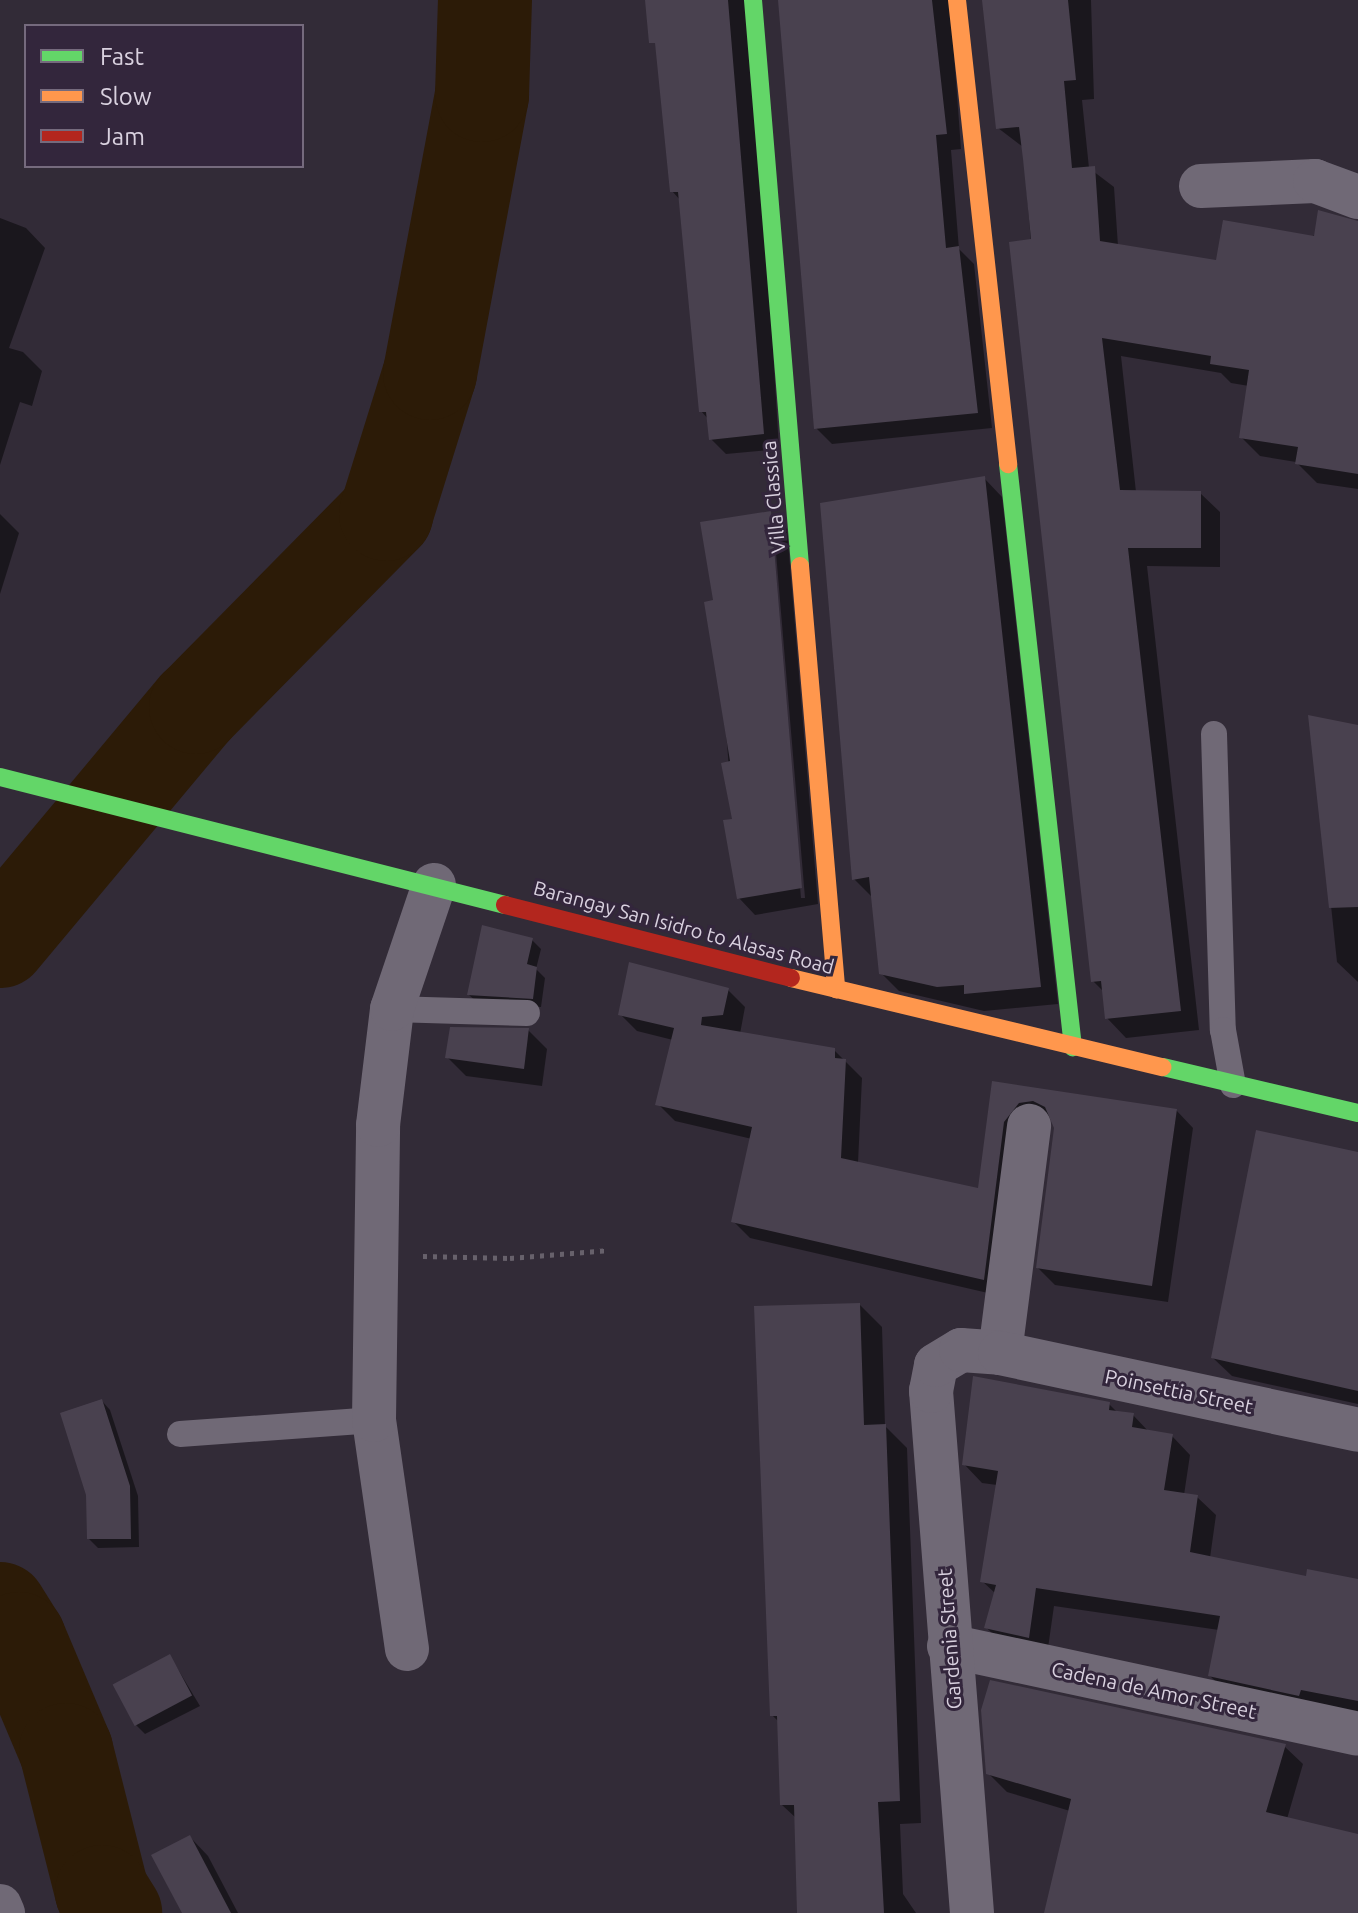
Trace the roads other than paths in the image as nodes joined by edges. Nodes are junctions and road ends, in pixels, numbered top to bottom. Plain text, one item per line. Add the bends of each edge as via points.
1 (753, 0) edge
2 (957, 0) edge
3 (1201, 186) dead end
4 (1358, 197) edge
5 (1214, 734) dead end
6 (0, 777) edge
7 (434, 885) junction
8 (836, 989) junction
9 (392, 1009) junction
10 (527, 1013) dead end
11 (1073, 1047) junction
12 (1233, 1085) junction
13 (1358, 1113) edge
14 (1029, 1126) dead end
15 (1000, 1353) junction
16 (936, 1365) joint
17 (374, 1420) junction
18 (1358, 1430) edge
19 (180, 1434) dead end
20 (949, 1646) junction
21 (407, 1649) dead end
22 (1358, 1734) edge
23 (0, 1906) edge
24 (3, 1913) edge
25 (972, 1913) edge

1 - 8 street, Villa Classica
2 - 11 street
3 - 4 street via 1315,181
5 - 12 lane via 1223,1030
6 - 7 street, Barangay San Isidro to Alasas Road
7 - 8 street, Barangay San Isidro to Alasas Road
7 - 9 street
8 - 11 street, Barangay San Isidro to Alasas Road
9 - 10 lane
9 - 17 street via 378,1125
11 - 12 street, Barangay San Isidro to Alasas Road
12 - 13 street, Barangay San Isidro to Alasas Road
14 - 15 street
15 - 16 street, Poinsettia Street via 961,1350
15 - 18 street, Poinsettia Street
16 - 20 street, Gardenia Street via 931,1391
17 - 19 lane
17 - 21 street
20 - 22 street, Cadena de Amor Street
20 - 25 street, Gardenia Street
23 - 24 street

